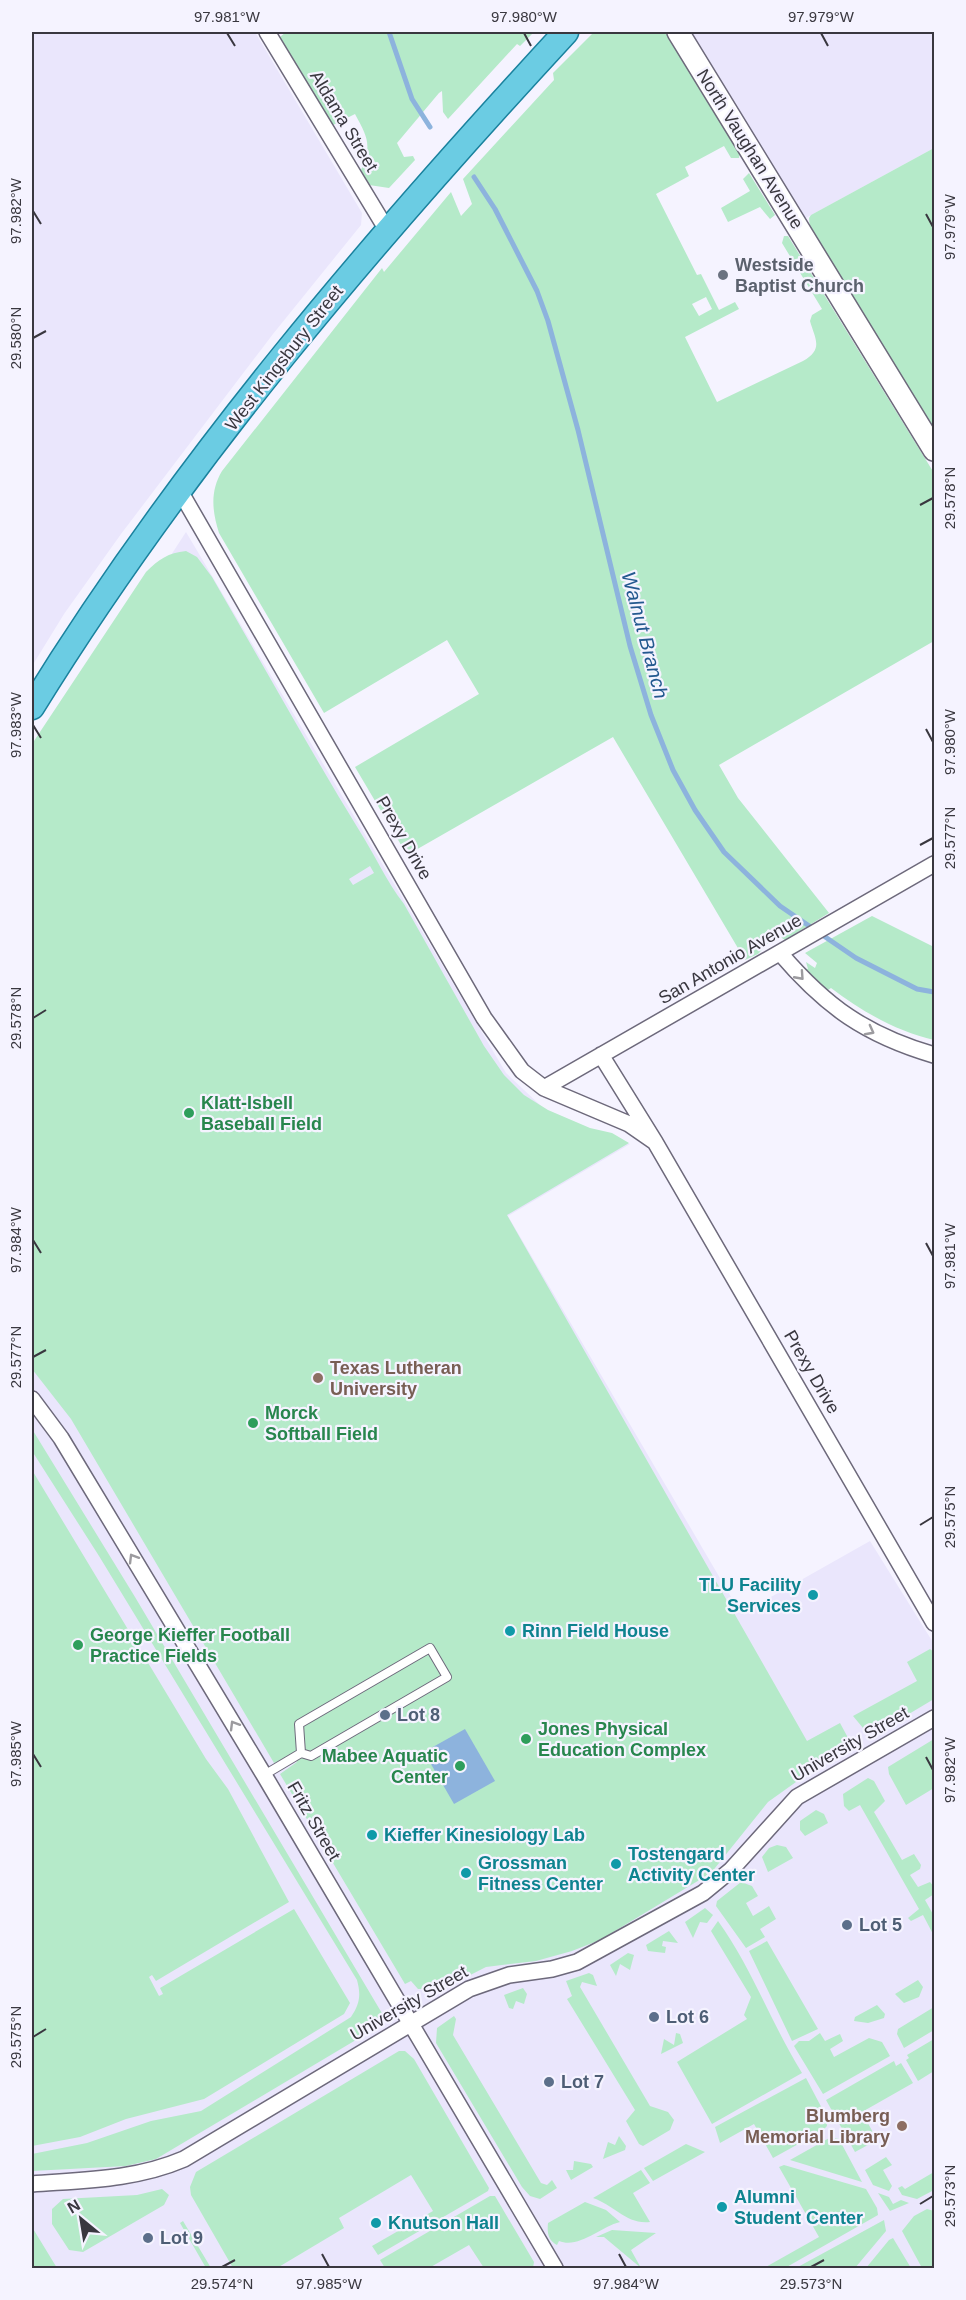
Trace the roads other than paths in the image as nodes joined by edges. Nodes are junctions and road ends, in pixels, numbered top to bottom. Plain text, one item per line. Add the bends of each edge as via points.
1 (267, 32) edge
2 (566, 32) edge
3 (678, 32) edge
4 (387, 230) junction
5 (934, 450) edge
6 (180, 491) junction
7 (32, 707) edge
8 (934, 864) edge
9 (780, 952) junction
10 (601, 1055) junction
11 (934, 1055) edge
12 (544, 1088) junction
13 (655, 1142) junction
14 (32, 1399) edge
15 (934, 1623) edge
16 (934, 1718) edge
17 (301, 1753) junction
18 (264, 1775) junction
19 (410, 2024) junction
20 (32, 2184) edge
21 (555, 2268) edge

1 - 4 street, Aldama Street
2 - 4 main road, West Kingsbury Street
3 - 5 street, North Vaughan Avenue
4 - 6 main road, West Kingsbury Street
6 - 7 main road, West Kingsbury Street
6 - 12 street, Prexy Drive via 484,1018 522,1071
8 - 9 street, San Antonio Avenue
9 - 10 street, San Antonio Avenue
9 -> 11 street via 822,998 853,1022
10 - 12 street, San Antonio Avenue
10 - 13 street, Prexy Drive
12 - 13 street, Prexy Drive via 629,1124
13 - 15 street, Prexy Drive
18 -> 14 street, Fritz Street via 61,1438
16 - 19 street, University Street via 797,1797 731,1870 703,1893 577,1962 486,1982
17 - 17 lane via 311,1756 447,1677 430,1648 299,1724
17 - 18 lane
18 - 19 street, Fritz Street
19 - 20 street, University Street via 160,2169 133,2176
19 - 21 street, Fritz Street

